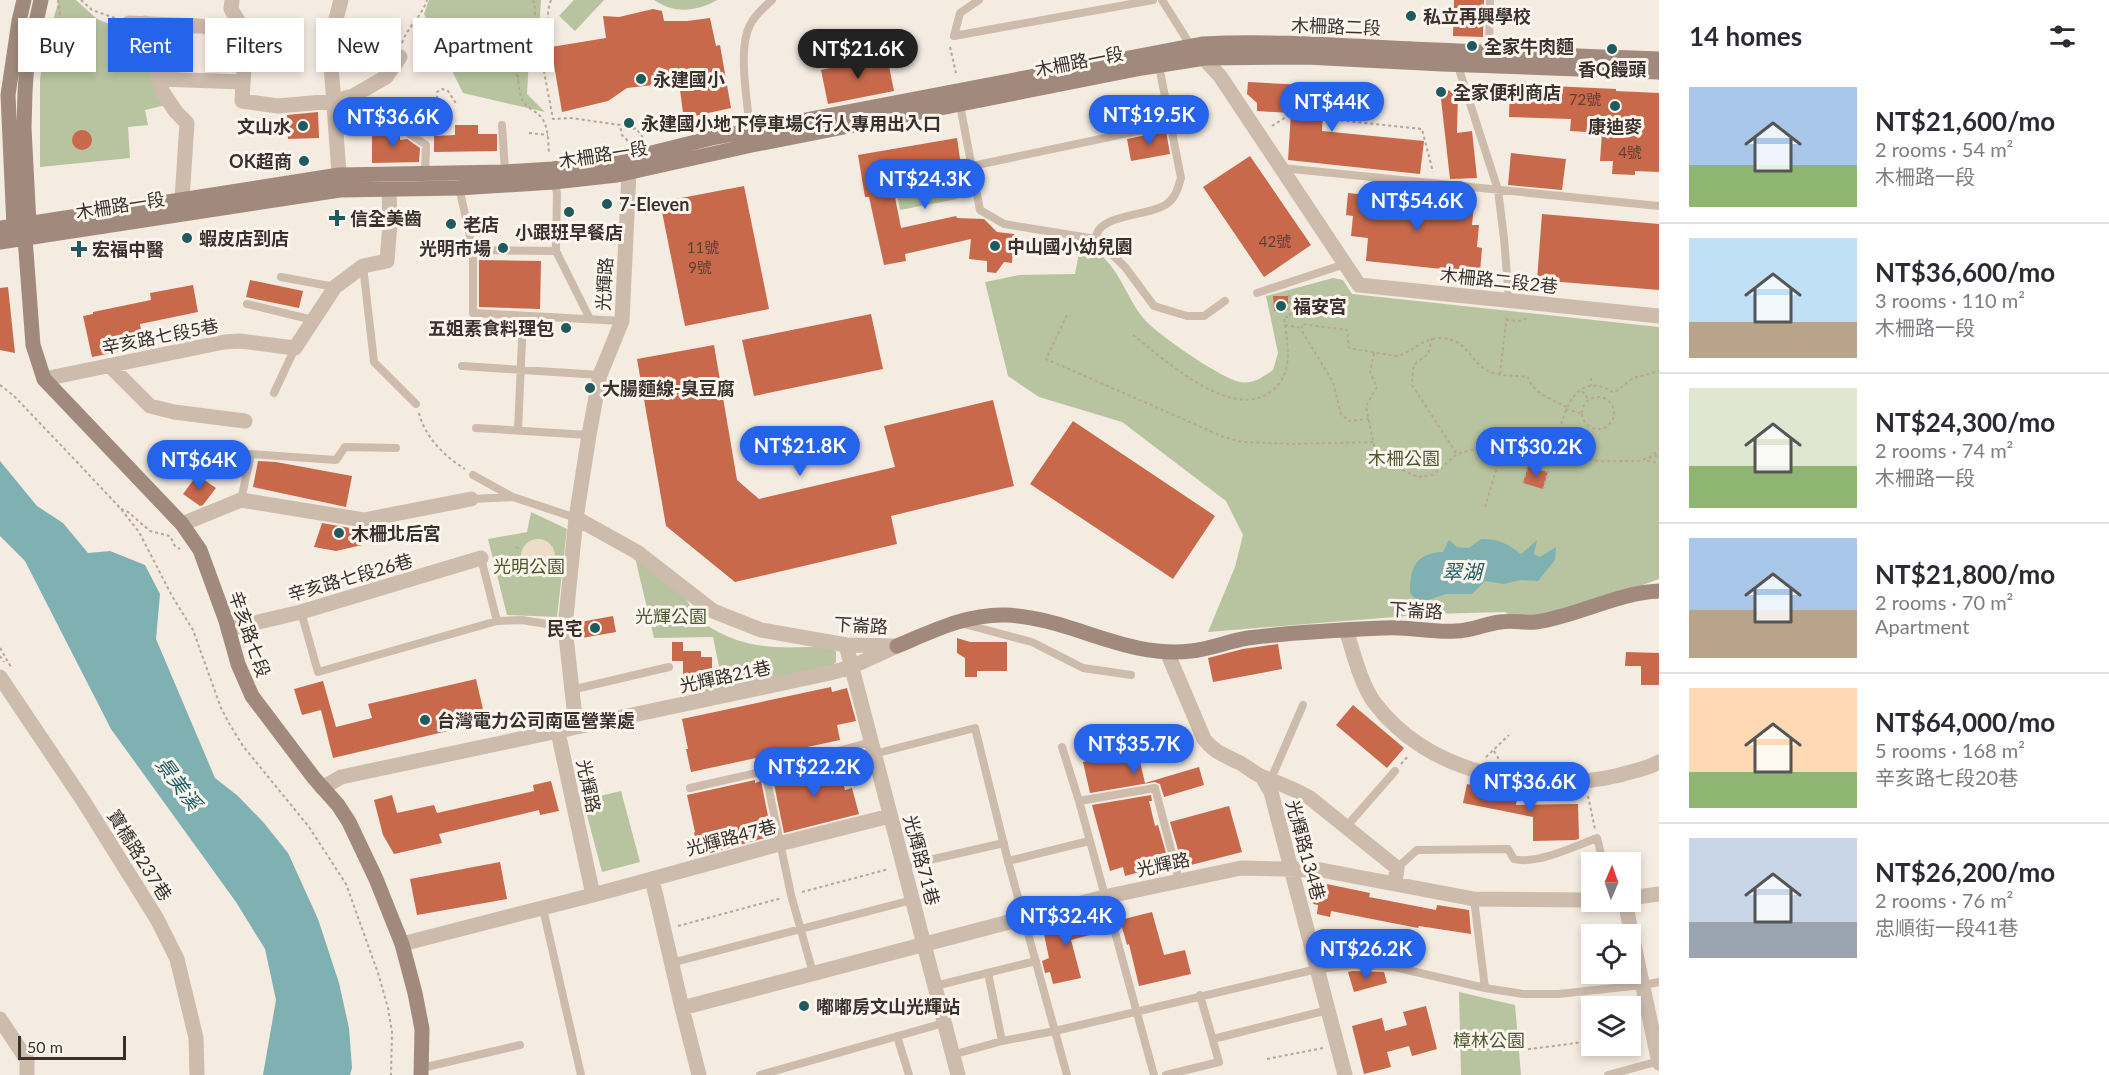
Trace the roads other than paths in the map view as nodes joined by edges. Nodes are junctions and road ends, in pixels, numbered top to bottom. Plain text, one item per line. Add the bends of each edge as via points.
1 (24, 0) edge
2 (42, 0) edge
3 (232, 0) edge
4 (341, 0) edge
5 (772, 0) edge
6 (979, 0) edge
7 (1154, 0) edge
8 (1162, 0) edge
9 (1490, 0) edge
10 (236, 18) edge
11 (1191, 46) junction
12 (1489, 53) junction
13 (1205, 58) junction
14 (1456, 58) junction
15 (1659, 58) edge
16 (1159, 66) junction
17 (157, 72) edge
18 (244, 72) edge
19 (390, 72) edge
20 (1659, 72) edge
21 (159, 80) junction
22 (243, 82) junction
23 (4, 95) edge
24 (353, 96) junction
25 (334, 101) junction
26 (960, 105) junction
27 (502, 124) dead end
28 (1171, 124) junction
29 (750, 131) junction
30 (628, 165) junction
31 (972, 166) junction
32 (1282, 168) junction
33 (505, 172) junction
34 (425, 174) junction
35 (339, 175) junction
36 (459, 181) junction
37 (554, 182) junction
38 (389, 189) junction
39 (340, 190) junction
40 (1498, 190) junction
41 (182, 199) junction
42 (1659, 206) edge
43 (17, 229) edge
44 (1096, 239) junction
45 (0, 242) edge
46 (473, 250) junction
47 (556, 251) junction
48 (1345, 264) junction
49 (363, 266) junction
50 (281, 277) dead end
51 (335, 287) junction
52 (1257, 293) dead end
53 (1509, 300) junction
54 (1225, 301) dead end
55 (247, 304) dead end
56 (523, 316) junction
57 (1659, 316) edge
58 (590, 319) junction
59 (313, 320) junction
60 (622, 321) junction
61 (296, 348) junction
62 (110, 366) junction
63 (462, 366) dead end
64 (521, 369) junction
65 (600, 375) junction
66 (44, 380) junction
67 (274, 393) dead end
68 (417, 404) road end
69 (245, 421) dead end
70 (476, 428) dead end
71 (518, 430) junction
72 (589, 435) junction
73 (396, 448) dead end
74 (473, 474) road end
75 (513, 497) junction
76 (471, 499) joint
77 (242, 500) junction
78 (576, 518) junction
79 (182, 524) junction
80 (482, 558) joint
81 (1659, 591) edge
82 (301, 612) junction
83 (497, 621) junction
84 (956, 622) junction
85 (565, 627) junction
86 (228, 629) junction
87 (1346, 630) junction
88 (846, 645) junction
89 (897, 646) junction
90 (1167, 652) junction
91 (669, 667) dead end
92 (852, 667) junction
93 (1131, 675) dead end
94 (0, 677) edge
95 (572, 690) junction
96 (1303, 705) dead end
97 (576, 727) junction
98 (558, 732) junction
99 (1062, 747) dead end
100 (873, 748) junction
101 (1659, 762) edge
102 (765, 771) junction
103 (1395, 771) road end
104 (1267, 778) junction
105 (322, 788) junction
106 (690, 788) dead end
107 (1079, 801) junction
108 (890, 816) junction
109 (1346, 827) junction
110 (1089, 841) junction
111 (1004, 843) junction
112 (779, 844) junction
113 (1600, 852) edge
114 (1008, 861) junction
115 (903, 866) junction
116 (1291, 868) junction
117 (1396, 875) junction
118 (652, 879) junction
119 (1179, 880) junction
120 (1659, 894) edge
121 (593, 896) junction
122 (1641, 896) edge
123 (1104, 897) junction
124 (1474, 899) junction
125 (912, 900) junction
126 (1581, 900) edge
127 (543, 909) junction
128 (1627, 912) edge
129 (1024, 919) junction
130 (800, 930) junction
131 (402, 944) junction
132 (924, 946) junction
133 (1036, 961) junction
134 (671, 963) junction
135 (1317, 969) junction
136 (813, 973) junction
137 (988, 973) junction
138 (1659, 982) edge
139 (1643, 985) junction
140 (935, 986) junction
141 (1485, 988) junction
142 (1200, 995) junction
143 (682, 1008) junction
144 (1328, 1010) junction
145 (1137, 1011) junction
146 (0, 1019) edge
147 (944, 1023) junction
148 (1055, 1030) junction
149 (897, 1036) junction
150 (1213, 1039) junction
151 (1002, 1041) junction
152 (520, 1045) dead end
153 (952, 1055) junction
154 (1659, 1062) edge
155 (421, 1071) edge
156 (27, 1075) edge
157 (197, 1075) edge
158 (581, 1075) edge
159 (699, 1075) edge
160 (760, 1075) edge
161 (909, 1075) edge
162 (958, 1075) edge
163 (1067, 1075) edge
164 (1154, 1075) edge
165 (1166, 1075) edge
166 (1345, 1075) edge
167 (1608, 1075) edge

1 - 23 main road
2 - 43 main road via 27,62
3 - 10 street via 231,9
4 - 25 street via 331,38
5 - 29 lane via 751,24 745,38
6 - 7 lane via 960,14 954,36
8 - 11 lane
9 - 12 lane
11 - 13 street
11 - 14 main road, 木柵路二段 via 1241,42
11 - 29 main road, 木柵路一段
12 - 14 main road, 木柵路二段
12 - 15 main road, 木柵路二段
13 - 14 main road, 木柵路二段
13 - 16 main road, 木柵路一段
13 - 32 street
14 - 20 main road, 木柵路二段
14 - 40 lane
16 - 26 main road, 木柵路一段
16 - 28 lane
17 - 21 street
18 - 22 street
19 - 24 street
21 - 22 street
21 - 41 street via 176,112 187,123
22 - 25 street via 242,101 278,106
23 - 43 main road
24 - 25 street
24 - 34 lane via 426,145
25 - 35 street
26 - 30 main road, 木柵路一段
26 - 31 lane
27 - 33 lane
28 - 31 lane
28 - 44 lane via 1181,178 1169,203 1154,212 1103,224
29 - 30 main road, 木柵路一段
30 - 33 main road, 木柵路一段
30 - 37 main road, 木柵路一段 via 617,175
30 - 60 street, 光輝路
31 - 44 lane via 980,210 1004,224
32 - 40 lane
32 - 48 street
33 - 36 main road, 木柵路一段
34 - 35 main road, 木柵路一段
34 - 36 main road, 木柵路一段
35 - 39 street
35 - 41 main road, 木柵路一段
36 - 37 main road, 木柵路一段
36 - 38 main road, 木柵路一段
36 - 46 lane
37 - 47 lane
38 - 39 main road, 木柵路一段
38 - 49 street via 387,261
39 - 43 main road, 木柵路一段
40 - 42 lane
40 - 53 lane
41 - 43 main road, 木柵路一段
43 - 45 main road, 木柵路一段
43 - 66 main road, 辛亥路七段 via 33,345
44 - 54 lane via 1125,267 1154,306 1187,316 1204,316
46 - 47 lane
46 - 56 lane via 473,313
47 - 58 lane
48 - 52 lane
48 - 53 street, 木柵路二段2巷 via 1359,285
49 - 51 street
49 - 68 lane via 374,362
50 - 51 lane
51 - 59 street
53 - 57 street, 木柵路二段2巷
55 - 59 lane
56 - 58 lane
56 - 64 lane
58 - 60 lane
59 - 61 street
60 - 65 street, 光輝路
61 - 62 street, 辛亥路七段5巷 via 224,342
61 - 67 lane
62 - 66 street, 辛亥路七段5巷
62 - 69 street via 150,406
63 - 64 lane
64 - 65 lane
64 - 71 lane
65 - 72 street, 光輝路
66 - 79 main road, 辛亥路七段
70 - 71 lane
71 - 72 lane
72 - 78 street, 光輝路
73 - 77 lane via 345,447 336,460 251,454
74 - 75 lane
75 - 76 lane
75 - 78 lane
76 - 77 street via 364,520
77 - 79 street
78 - 85 street, 光輝路
78 - 88 street, 下崙路 via 637,552 713,611 761,630
79 - 86 main road, 辛亥路七段 via 200,550
80 - 82 street, 辛亥路七段26巷
80 - 83 lane
81 - 87 main road, 下崙路 via 1630,595 1554,619 1498,622 1455,632 1407,627
82 - 83 lane via 318,672
82 - 86 street, 辛亥路七段26巷
83 - 85 lane via 522,620
84 - 89 main road, 下崙路
84 - 90 main road, 下崙路 via 1006,615
84 - 93 lane via 1032,642 1083,668
85 - 95 street, 光輝路
86 - 105 main road, 辛亥路七段 via 252,696
87 - 90 main road, 下崙路 via 1248,638 1191,651
87 - 101 street via 1374,701 1393,723 1419,744 1470,769 1512,779 1585,782
88 - 89 street, 下崙路
88 - 92 street, 光輝路71巷
89 - 92 street, 光輝路21巷
90 - 104 street via 1211,748
91 - 95 lane, 光輝路21巷
92 - 97 street, 光輝路21巷
92 - 100 street, 光輝路71巷
94 - 157 street, 寶橋路237巷 via 84,802 157,919 177,959 195,1038
95 - 97 street, 光輝路
96 - 104 lane
97 - 98 street, 光輝路21巷
98 - 105 street via 341,777
98 - 121 street, 光輝路
99 - 107 lane
100 - 102 lane
100 - 108 street, 光輝路71巷
100 - 111 lane via 975,728
102 - 106 lane
102 - 112 lane
103 - 109 lane
104 - 109 street via 1310,798
104 - 116 street, 光輝路134巷
105 - 131 main road, 辛亥路七段 via 349,822
107 - 110 lane
107 - 119 lane via 1155,788
108 - 112 street, 光輝路47巷
108 - 115 street, 光輝路71巷
109 - 117 street
110 - 114 lane
110 - 123 lane
111 - 114 lane
111 - 115 lane
112 - 118 street, 光輝路47巷
112 - 130 lane
113 - 117 lane via 1597,838 1524,861 1514,859 1508,849 1417,850
114 - 129 lane
115 - 125 street, 光輝路71巷
116 - 117 street, 光輝路
116 - 119 street, 光輝路 via 1241,868
116 - 135 street, 光輝路134巷
117 - 124 street, 光輝路
118 - 121 street
118 - 134 street
119 - 123 street, 光輝路
120 - 122 street
121 - 127 street
123 - 129 street, 光輝路
123 - 145 lane
124 - 126 street, 光輝路
124 - 141 lane
125 - 130 lane
125 - 132 street, 光輝路71巷
127 - 131 street
127 - 158 lane
128 - 139 street
129 - 132 street, 光輝路
129 - 133 lane
130 - 134 lane
130 - 136 lane
131 - 155 main road, 辛亥路七段 via 422,1029
132 - 136 street, 光輝路
132 - 140 street, 光輝路71巷
133 - 137 lane
133 - 148 lane
134 - 143 street
135 - 141 lane via 1353,965 1394,967
135 - 142 lane
135 - 144 street, 光輝路134巷
136 - 143 street, 光輝路
137 - 140 lane
137 - 151 lane
138 - 139 lane
139 - 141 lane via 1558,994
139 - 154 street
140 - 147 street, 光輝路71巷
142 - 145 lane
142 - 150 lane
143 - 159 street
144 - 150 lane
144 - 166 street, 光輝路134巷
145 - 148 lane
145 - 164 lane
146 - 156 street via 27,1060
147 - 149 lane
147 - 153 street, 光輝路71巷
148 - 151 lane
148 - 163 lane
149 - 160 lane
149 - 161 lane
150 - 165 lane via 1219,1062
151 - 153 lane
152 - 155 lane
153 - 162 street, 光輝路71巷
154 - 167 lane

